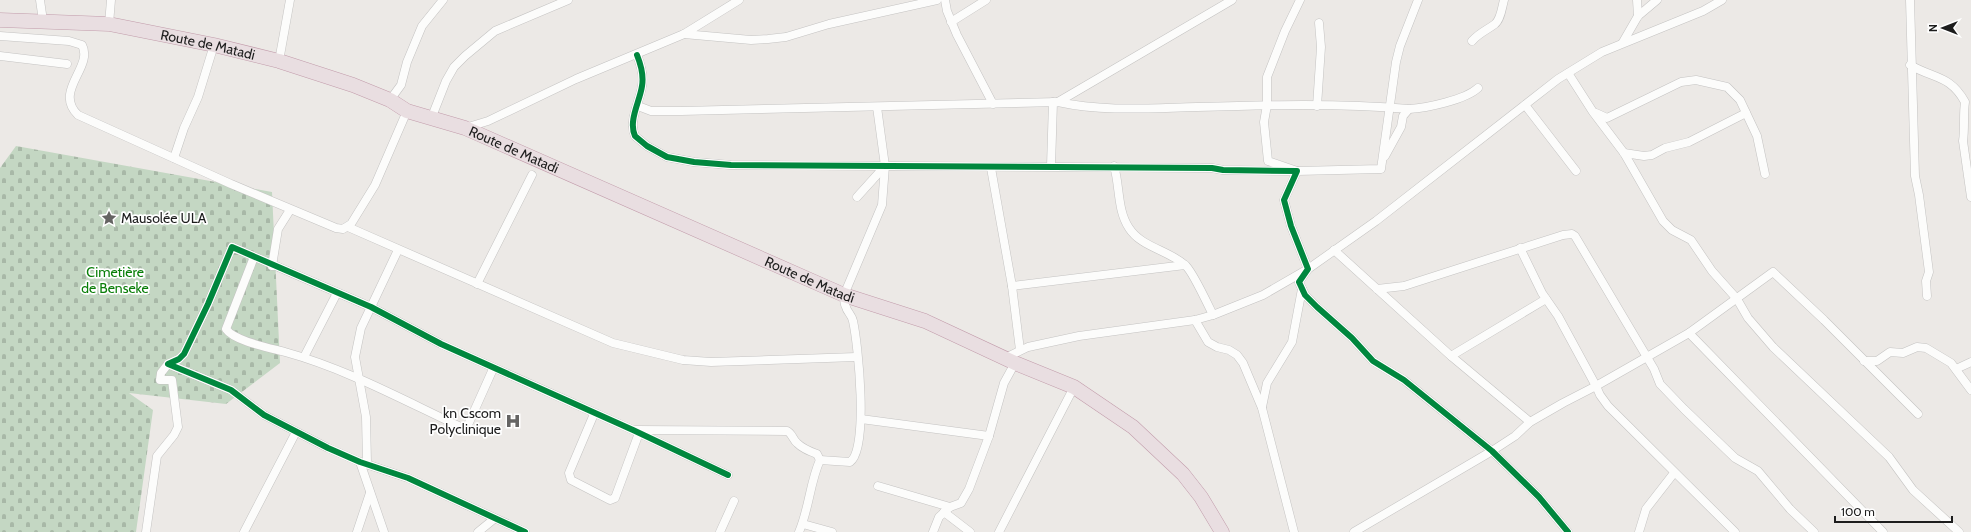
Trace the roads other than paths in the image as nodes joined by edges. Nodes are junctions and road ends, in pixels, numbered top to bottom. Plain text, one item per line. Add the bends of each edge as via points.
1 (40, 0) edge
2 (111, 0) edge
3 (290, 0) edge
4 (443, 0) edge
5 (568, 0) edge
6 (739, 0) edge
7 (937, 0) edge
8 (945, 0) edge
9 (986, 0) edge
10 (1232, 0) edge
11 (1300, 0) edge
12 (1418, 0) edge
13 (1504, 0) edge
14 (1637, 0) edge
15 (1657, 0) edge
16 (1722, 0) edge
17 (1910, 0) edge
18 (1218, 3) edge
19 (1638, 16) junction
20 (0, 20) edge
21 (43, 21) junction
22 (951, 22) junction
23 (1319, 23) dead end
24 (109, 24) junction
25 (684, 34) junction
26 (0, 36) edge
27 (1472, 41) dead end
28 (1624, 42) junction
29 (214, 45) junction
30 (637, 55) junction
31 (0, 56) edge
32 (279, 61) junction
33 (67, 64) dead end
34 (1910, 65) junction
35 (1568, 73) junction
36 (1478, 88) dead end
37 (390, 100) junction
38 (1056, 102) junction
39 (993, 104) junction
40 (1267, 105) junction
41 (1525, 105) junction
42 (638, 106) junction
43 (1317, 106) junction
44 (877, 107) junction
45 (1389, 107) junction
46 (1409, 109) junction
47 (407, 110) junction
48 (1593, 112) junction
49 (1746, 113) junction
50 (431, 119) junction
51 (465, 128) junction
52 (1624, 154) junction
53 (174, 158) junction
54 (1382, 161) junction
55 (884, 166) junction
56 (1051, 166) junction
57 (1114, 166) junction
58 (991, 168) junction
59 (1297, 171) junction
60 (1576, 171) dead end
61 (1765, 174) dead end
62 (532, 175) dead end
63 (857, 197) dead end
64 (1971, 197) edge
65 (290, 210) junction
66 (348, 227) junction
67 (1520, 248) junction
68 (398, 250) junction
69 (1334, 250) junction
70 (254, 257) junction
71 (1186, 265) junction
72 (272, 266) junction
73 (1308, 269) junction
74 (477, 284) junction
75 (1012, 286) junction
76 (1377, 289) junction
77 (1302, 290) junction
78 (338, 293) junction
79 (844, 295) junction
80 (1928, 296) dead end
81 (1546, 299) junction
82 (1737, 299) junction
83 (371, 307) junction
84 (1214, 315) junction
85 (1195, 320) junction
86 (1689, 333) junction
87 (1451, 356) junction
88 (304, 357) junction
89 (856, 357) junction
90 (1013, 357) junction
91 (1647, 357) junction
92 (1864, 361) junction
93 (1971, 362) edge
94 (168, 364) junction
95 (493, 368) junction
96 (1956, 369) junction
97 (358, 378) junction
98 (1596, 386) junction
99 (1074, 387) junction
100 (1971, 390) edge
101 (1262, 408) junction
102 (594, 414) junction
103 (1918, 414) dead end
104 (861, 419) junction
105 (1530, 422) junction
106 (636, 431) junction
107 (296, 432) junction
108 (989, 436) junction
109 (1492, 451) junction
110 (820, 460) junction
111 (364, 463) junction
112 (1674, 472) junction
113 (728, 475) dead end
114 (878, 486) dead end
115 (370, 493) junction
116 (734, 501) dead end
117 (947, 510) junction
118 (494, 519) junction
119 (803, 524) junction
120 (1219, 531) edge
121 (146, 532) edge
122 (244, 532) edge
123 (357, 532) edge
124 (384, 532) edge
125 (478, 532) edge
126 (525, 532) edge
127 (720, 532) edge
128 (799, 532) edge
129 (832, 532) edge
130 (933, 532) edge
131 (970, 532) edge
132 (999, 532) edge
133 (1294, 532) edge
134 (1354, 532) edge
135 (1568, 532) edge
136 (1639, 532) edge
137 (1734, 532) edge
138 (1814, 532) edge
139 (1883, 532) edge
140 (1959, 532) edge

1 - 21 street
2 - 24 street
3 - 32 street
4 - 37 street via 422,26 407,62 401,85
5 - 50 street via 495,32 465,56 454,67 446,81
6 - 25 street
7 - 25 street via 829,24 780,38 751,40
8 - 22 street
9 - 22 street
10 - 18 street
11 - 40 street via 1269,69
12 - 45 street via 1400,46
13 - 27 street via 1495,24 1480,32
14 - 19 street
15 - 19 street
16 - 28 street via 1704,11
17 - 34 street
18 - 38 street
19 - 28 street
20 - 21 highway, Route de Matadi
21 - 24 highway, Route de Matadi
22 - 39 street
23 - 43 street via 1321,47
24 - 29 highway, Route de Matadi
25 - 30 street
26 - 53 street via 69,41 82,45 84,56 71,87 70,104 73,110 92,122
28 - 35 street
29 - 32 highway, Route de Matadi
29 - 53 street via 198,97
30 - 42 street via 641,64 643,84
30 - 51 street via 576,79 488,121
31 - 33 street
32 - 37 highway, Route de Matadi
34 - 64 street via 1954,85 1965,102 1963,141
34 - 80 street via 1915,172 1929,272 1926,281
35 - 41 street
35 - 48 street
36 - 46 street via 1462,98
37 - 47 highway, Route de Matadi
38 - 39 street
38 - 40 street via 1124,108
38 - 56 street
39 - 44 street
40 - 43 street
40 - 59 street via 1264,122 1268,161
41 - 60 street
41 - 69 street
42 - 44 street via 664,111
42 - 55 street via 633,122 635,136 667,157 731,165
43 - 45 street
44 - 55 street
45 - 46 street
45 - 54 street
46 - 54 street via 1403,116 1401,127
47 - 50 highway, Route de Matadi
47 - 66 street via 375,185
48 - 49 street via 1607,118 1673,85 1696,80 1728,87 1740,100
48 - 52 street
49 - 52 street via 1689,142 1644,156
49 - 61 street via 1757,136
50 - 51 highway, Route de Matadi
51 - 79 highway, Route de Matadi
52 - 82 street via 1663,221 1672,230 1691,240 1717,277
53 - 65 street
54 - 59 street via 1381,169
55 - 58 street
55 - 63 street
55 - 79 street via 880,214
56 - 57 street
56 - 58 street
57 - 59 street
57 - 71 street via 1122,210 1130,230 1143,241
58 - 75 street
59 - 73 street via 1284,200
62 - 74 street
65 - 66 street via 336,228
65 - 72 street via 278,229
66 - 68 street
67 - 76 street via 1404,286
67 - 81 street
67 - 91 street via 1563,235 1575,236
68 - 74 street
68 - 83 street
69 - 73 street
69 - 76 street
70 - 72 street
70 - 88 street via 226,329 229,334 255,344
70 - 94 street via 232,247 184,354
71 - 75 street
71 - 84 street
72 - 78 street
73 - 77 street via 1299,282
73 - 84 street via 1263,295
74 - 89 street via 613,343 683,360 711,362
75 - 90 street
76 - 87 street
77 - 101 street via 1292,342 1267,383
77 - 109 street via 1317,308 1352,338 1373,361 1404,380
78 - 83 street
78 - 88 street
79 - 89 street via 853,323
79 - 90 highway, Route de Matadi via 925,321
81 - 87 street
81 - 98 street
82 - 86 street
82 - 92 street via 1773,272
82 - 140 street via 1748,318 1773,347 1890,457 1913,490
83 - 95 street
83 - 97 street via 361,328 356,348
84 - 85 street
85 - 90 street via 1080,336
85 - 101 street via 1208,342 1229,350 1243,363
86 - 91 street
86 - 139 street
87 - 105 street
88 - 97 street
89 - 104 street
90 - 99 highway, Route de Matadi
90 - 108 street
91 - 98 street
91 - 138 street via 1660,384 1669,394 1735,458 1758,471 1790,510
92 - 96 street via 1877,361 1890,352 1903,353 1920,347 1947,361
92 - 103 street
93 - 96 street
94 - 107 street via 231,390 257,411
94 - 121 street via 161,373 160,380 172,380 178,427 157,456
95 - 97 street via 466,428
95 - 102 street
96 - 100 street
97 - 111 street via 366,417
98 - 105 street
98 - 112 street via 1608,406
99 - 120 highway, Route de Matadi via 1133,427 1155,447 1201,497
99 - 132 street
101 - 133 street
102 - 106 street
102 - 106 street via 569,477 610,500 614,498
104 - 108 street
104 - 110 street via 857,453 853,460
105 - 109 street via 1515,436
106 - 110 street via 787,431 796,443 817,454
106 - 113 street
107 - 111 street
107 - 122 street
108 - 117 street via 969,489 961,503
109 - 134 street
109 - 135 street via 1539,497
110 - 119 street
111 - 115 street
111 - 118 street via 408,478
112 - 136 street via 1646,510
112 - 137 street
114 - 117 street
115 - 123 street
115 - 124 street
116 - 127 street
117 - 130 street via 939,517
117 - 131 street
118 - 125 street
118 - 126 street
119 - 128 street
119 - 129 street

